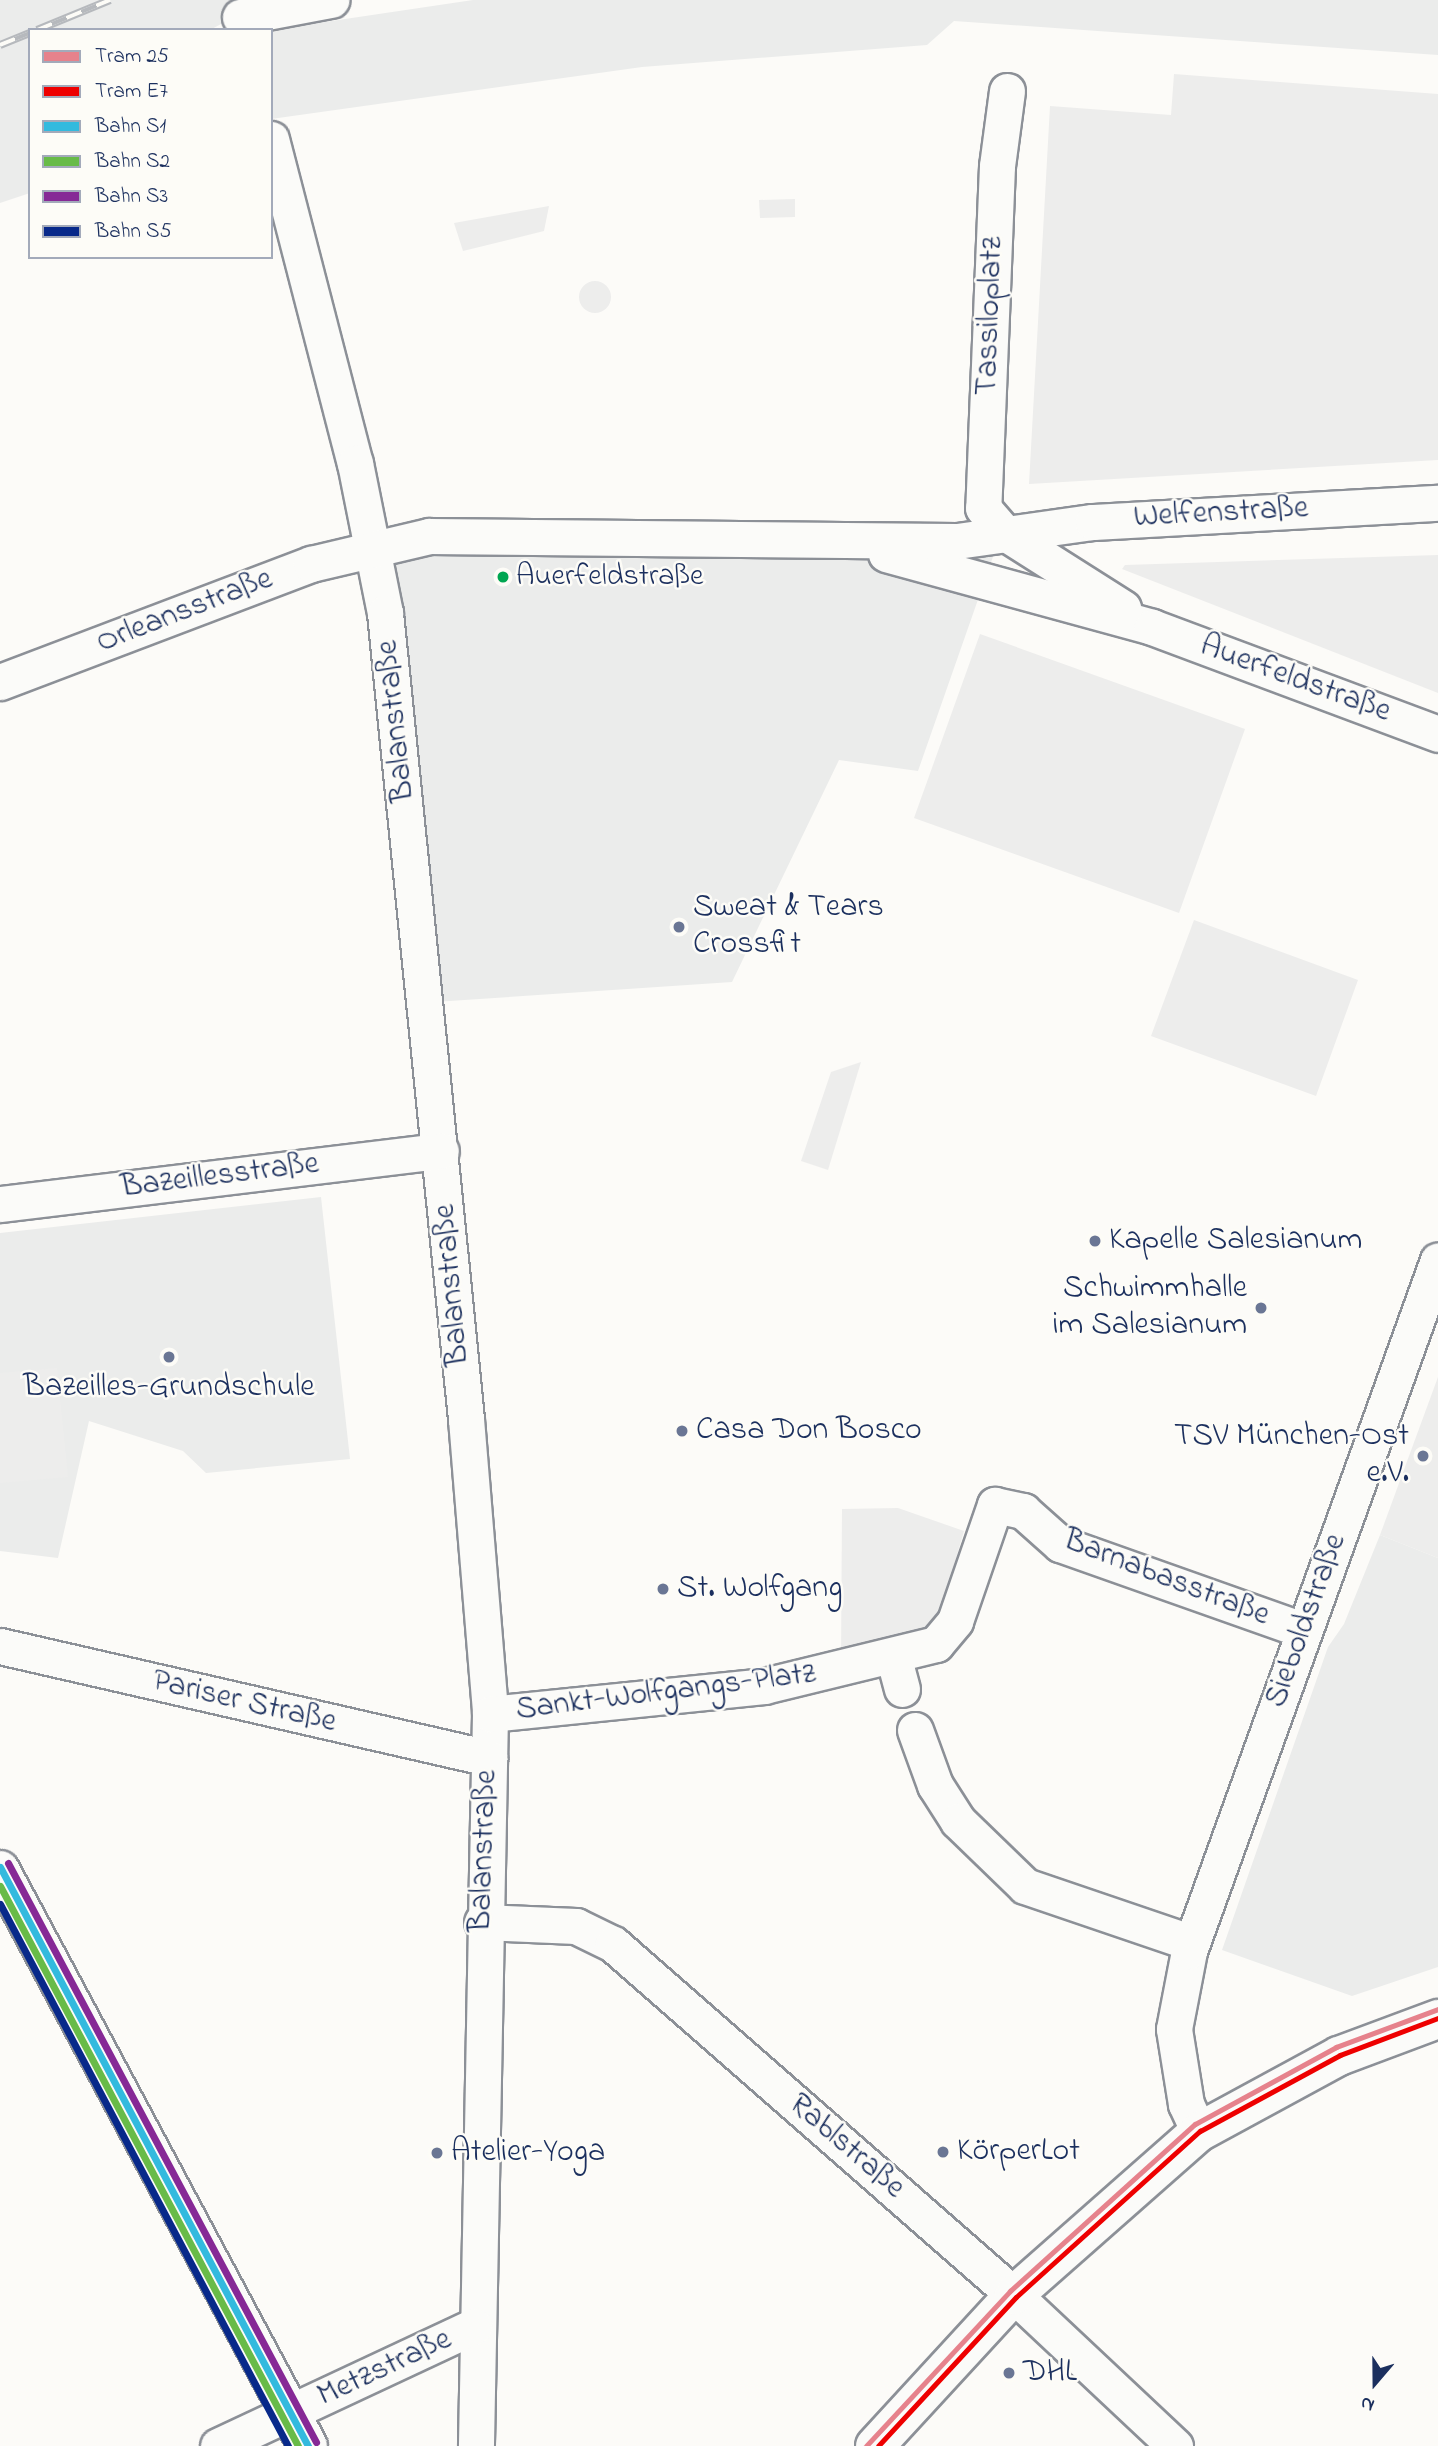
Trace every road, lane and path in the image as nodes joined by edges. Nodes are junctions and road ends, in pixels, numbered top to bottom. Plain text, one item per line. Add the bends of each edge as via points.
1 (331, 0) edge
2 (241, 16) edge
3 (1007, 91) dead end
4 (273, 147) edge
5 (1438, 503) edge
6 (1006, 533) junction
7 (829, 539) junction
8 (372, 550) junction
9 (1152, 627) junction
10 (0, 682) edge
11 (1438, 734) edge
12 (441, 1151) junction
13 (0, 1204) edge
14 (1438, 1260) edge
15 (995, 1505) joint
16 (1303, 1630) junction
17 (0, 1646) edge
18 (490, 1714) junction
19 (915, 1730) dead end
20 (489, 1758) junction
21 (0, 1870) edge
22 (482, 1922) junction
23 (1192, 1943) junction
24 (1438, 2019) edge
25 (1199, 2132) junction
26 (1014, 2295) junction
27 (474, 2326) junction
28 (291, 2413) junction
29 (218, 2446) edge
30 (308, 2446) edge
31 (477, 2446) edge
32 (875, 2446) edge
33 (1175, 2446) edge

1 - 2 street
3 - 6 street, Tassiloplatz via 997,166 983,508
4 - 8 street, Balanstraße
5 - 6 street, Welfenstraße
6 - 7 street, Auerfeldstraße via 957,541
6 - 9 street, Auerfeldstraße
7 - 8 street, Auerfeldstraße via 429,536
7 - 9 street, Auerfeldstraße
8 - 10 street, Orleansstraße via 311,564
8 - 12 street, Balanstraße via 387,626
9 - 11 street, Auerfeldstraße
12 - 13 street, Bazeillesstraße
12 - 18 street, Balanstraße
14 - 16 street, Sieboldstraße
15 - 16 street, Barnabasstraße via 1023,1511 1060,1544
15 - 18 street, Sankt-Wolfgangs-Platz via 949,1634 898,1674
16 - 23 street, Sieboldstraße
17 - 20 street, Pariser Straße
18 - 20 street, Balanstraße
19 - 23 street via 935,1785 958,1821 1025,1886
20 - 22 street, Balanstraße
21 - 28 main road
22 - 26 street, Rablstraße via 576,1926 612,1944
22 - 27 street, Balanstraße
23 - 25 street, Sieboldstraße via 1174,2029 1186,2104
24 - 25 main road via 1339,2056
25 - 26 main road
26 - 32 main road
26 - 33 street, Rablstraße
27 - 28 street, Metzstraße
27 - 31 street, Balanstraße
28 - 29 street, Metzstraße
28 - 30 main road

